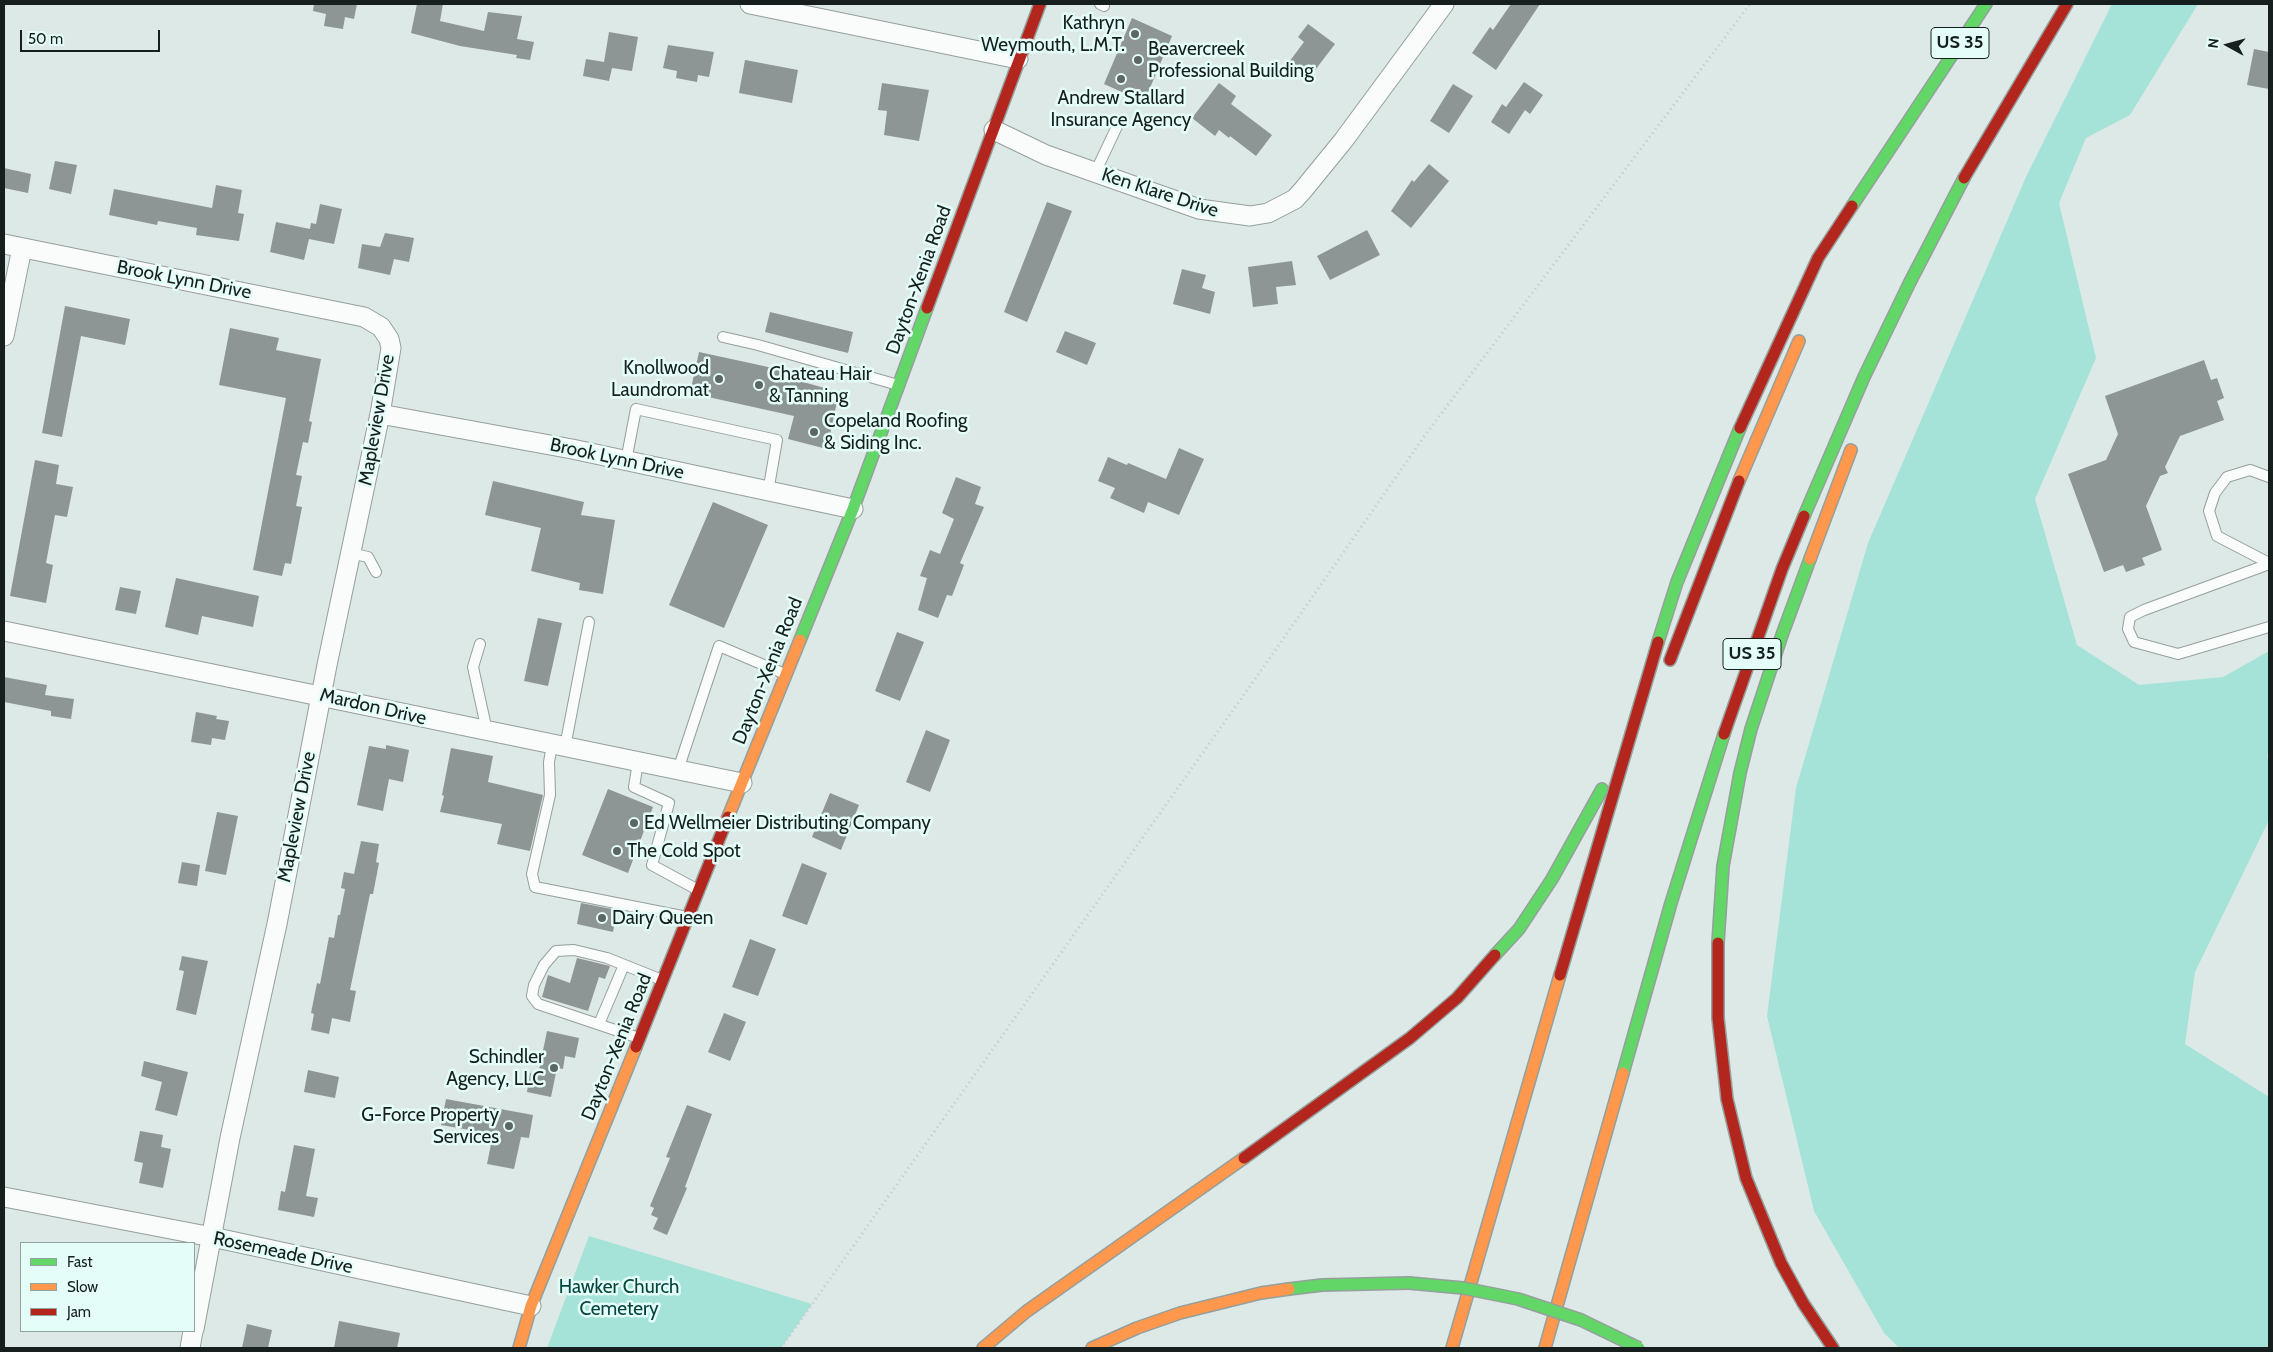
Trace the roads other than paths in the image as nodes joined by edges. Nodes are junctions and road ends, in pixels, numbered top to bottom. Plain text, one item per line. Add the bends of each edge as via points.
1 (750, 4) edge
2 (1040, 4) edge
3 (1444, 4) edge
4 (1986, 4) edge
5 (2067, 4) edge
6 (1018, 59) junction
7 (1934, 83) junction
8 (2013, 92) junction
9 (1120, 120) dead end
10 (994, 130) junction
11 (1095, 173) junction
12 (1962, 207) dead end
13 (1854, 225) dead end
14 (13, 246) edge
15 (364, 316) joint
16 (1805, 328) dead end
17 (4, 336) edge
18 (723, 337) dead end
19 (899, 386) junction
20 (380, 414) junction
21 (1856, 438) dead end
22 (626, 461) junction
23 (2269, 477) edge
24 (768, 492) junction
25 (852, 509) junction
26 (350, 553) junction
27 (2269, 564) edge
28 (376, 572) dead end
29 (589, 622) dead end
30 (2269, 627) edge
31 (4, 631) edge
32 (480, 644) dead end
33 (1668, 668) dead end
34 (786, 675) junction
35 (321, 695) junction
36 (487, 732) junction
37 (559, 746) junction
38 (1624, 753) junction
39 (638, 762) junction
40 (678, 770) junction
41 (742, 783) junction
42 (699, 890) junction
43 (688, 917) junction
44 (624, 965) junction
45 (662, 980) junction
46 (599, 1024) junction
47 (639, 1038) junction
48 (4, 1197) edge
49 (212, 1237) junction
50 (1488, 1283) dead end
51 (1482, 1302) dead end
52 (531, 1306) junction
53 (195, 1325) edge
54 (194, 1332) edge
55 (190, 1348) edge
56 (519, 1348) edge
57 (983, 1348) edge
58 (1092, 1348) edge
59 (1452, 1348) edge
60 (1545, 1348) edge
61 (1640, 1348) edge
62 (1833, 1348) edge

1 - 6 street
2 - 6 main road, Dayton-Xenia Road
3 - 11 street, Ken Klare Drive via 1304,190 1277,210 1250,216 1199,209
4 - 7 main road, US 35
5 - 8 main road, US 35
6 - 10 main road, Dayton-Xenia Road
7 - 13 main road, US 35
7 - 38 main road via 1818,258 1752,398 1677,582
8 - 12 main road
8 - 60 main road, US 35 via 1910,282 1864,377 1782,569 1735,700 1671,903
9 - 11 lane
10 - 11 street, Ken Klare Drive via 1046,155
10 - 19 main road, Dayton-Xenia Road
14 - 15 street, Brook Lynn Drive
14 - 17 street
15 - 20 street, Mapleview Drive via 381,327 391,348
16 - 33 main road via 1716,538
18 - 19 lane
19 - 25 main road, Dayton-Xenia Road
20 - 22 street, Brook Lynn Drive
20 - 26 street, Mapleview Drive
21 - 62 main road via 1782,635 1751,729 1724,866 1717,967 1725,1091 1746,1178 1781,1263
22 - 24 street, Brook Lynn Drive
22 - 24 lane via 636,410 777,440
23 - 27 lane via 2250,470 2227,477 2215,493 2209,511 2217,536
24 - 25 street, Brook Lynn Drive
25 - 34 main road, Dayton-Xenia Road
26 - 28 lane via 368,556
26 - 35 street, Mapleview Drive
27 - 30 lane via 2130,616 2128,629 2134,642 2178,654
29 - 37 lane
31 - 35 street, Mardon Drive
32 - 36 lane via 473,667
34 - 40 lane via 719,646
34 - 41 main road, Dayton-Xenia Road
35 - 36 street, Mardon Drive
35 - 49 street, Mapleview Drive
36 - 37 street, Mardon Drive
37 - 39 street, Mardon Drive
37 - 43 lane via 549,762 550,794 532,874 535,887
38 - 57 main road via 1552,879 1519,929 1457,998 1410,1038 1027,1311
38 - 59 main road
39 - 40 street, Mardon Drive
39 - 42 lane via 634,787 669,803 652,866
40 - 41 street, Mardon Drive
41 - 42 main road, Dayton-Xenia Road
42 - 43 main road, Dayton-Xenia Road
43 - 45 main road, Dayton-Xenia Road
44 - 45 lane
44 - 46 lane
44 - 46 lane via 574,950 556,951 534,985 532,996 538,1004
45 - 47 main road, Dayton-Xenia Road
46 - 47 lane
47 - 52 main road, Dayton-Xenia Road
48 - 49 street, Rosemeade Drive
49 - 52 street, Rosemeade Drive
49 - 53 street, Mapleview Drive
50 - 51 main road
52 - 56 main road, Dayton-Xenia Road
54 - 55 street, Mapleview Drive
58 - 61 main road, bridge via 1180,1312 1261,1293 1322,1285 1409,1284 1463,1288 1518,1299 1581,1320

